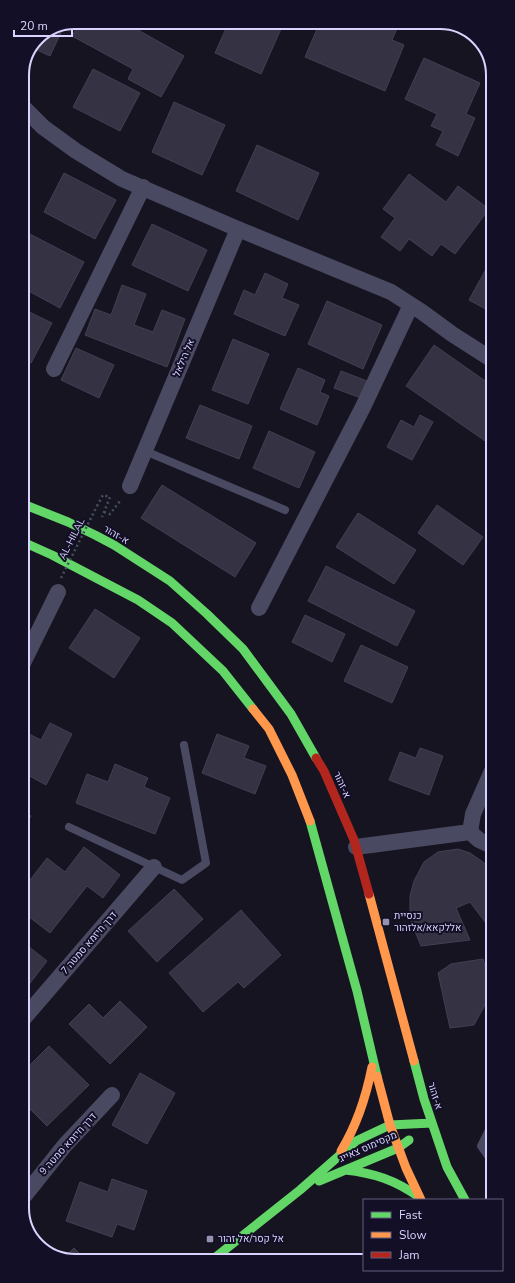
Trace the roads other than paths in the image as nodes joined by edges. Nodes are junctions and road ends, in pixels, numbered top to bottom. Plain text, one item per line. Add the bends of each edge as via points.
1 (29, 113) edge
2 (143, 187) junction
3 (238, 229) junction
4 (411, 305) junction
5 (486, 356) edge
6 (54, 369) dead end
7 (145, 451) junction
8 (130, 486) road end
9 (29, 506) edge
10 (286, 510) dead end
11 (29, 545) edge
12 (59, 585) road end
13 (259, 608) dead end
14 (29, 650) edge
15 (184, 744) dead end
16 (486, 785) edge
17 (69, 827) dead end
18 (470, 832) junction
19 (486, 843) edge
20 (356, 847) junction
21 (154, 867) junction
22 (29, 1012) edge
23 (373, 1062) junction
24 (112, 1095) dead end
25 (432, 1123) junction
26 (390, 1125) junction
27 (486, 1136) edge
28 (398, 1148) junction
29 (486, 1154) edge
30 (338, 1156) junction
31 (345, 1170) junction
32 (29, 1190) edge
33 (300, 1190) junction
34 (420, 1199) edge
35 (464, 1199) edge
36 (220, 1254) edge

1 - 2 street via 43,127 76,151 122,179
2 - 3 street
2 - 6 street
3 - 4 street via 391,292
3 - 7 street, אל הילאל
4 - 5 street
4 - 13 street via 363,407
7 - 8 street, אל הילאל
7 - 10 lane
9 - 20 main road, א-זהור via 114,545 170,581 243,649 291,714 324,771
11 - 23 main road via 138,600 172,623 223,671 269,729 308,815 357,992
12 - 14 street
15 - 21 lane via 206,863 182,880
16 - 18 street via 473,814
17 - 21 lane
18 - 19 street
18 - 20 street
20 - 25 main road, א-זהור
21 - 22 street, דרך חיזמא סמטה 7
23 - 26 main road
23 - 30 main road via 361,1112
24 - 32 street, דרך חיזמא סמטה 9 via 65,1145
25 - 26 main road, מקסימוס צאייג
25 - 28 main road, מקסימוס צאייג
25 - 35 main road, א-זהור via 447,1167
26 - 28 main road
26 - 30 main road, מקסימוס צאייג via 356,1141
27 - 29 lane via 481,1146
28 - 31 main road, מקסימוס צאייג
28 - 34 main road
30 - 33 main road, מקסימוס צאייג
31 - 33 main road, מקסימוס צאייג
31 - 34 main road via 382,1176 409,1189
33 - 36 main road, מקסימוס צאייג

